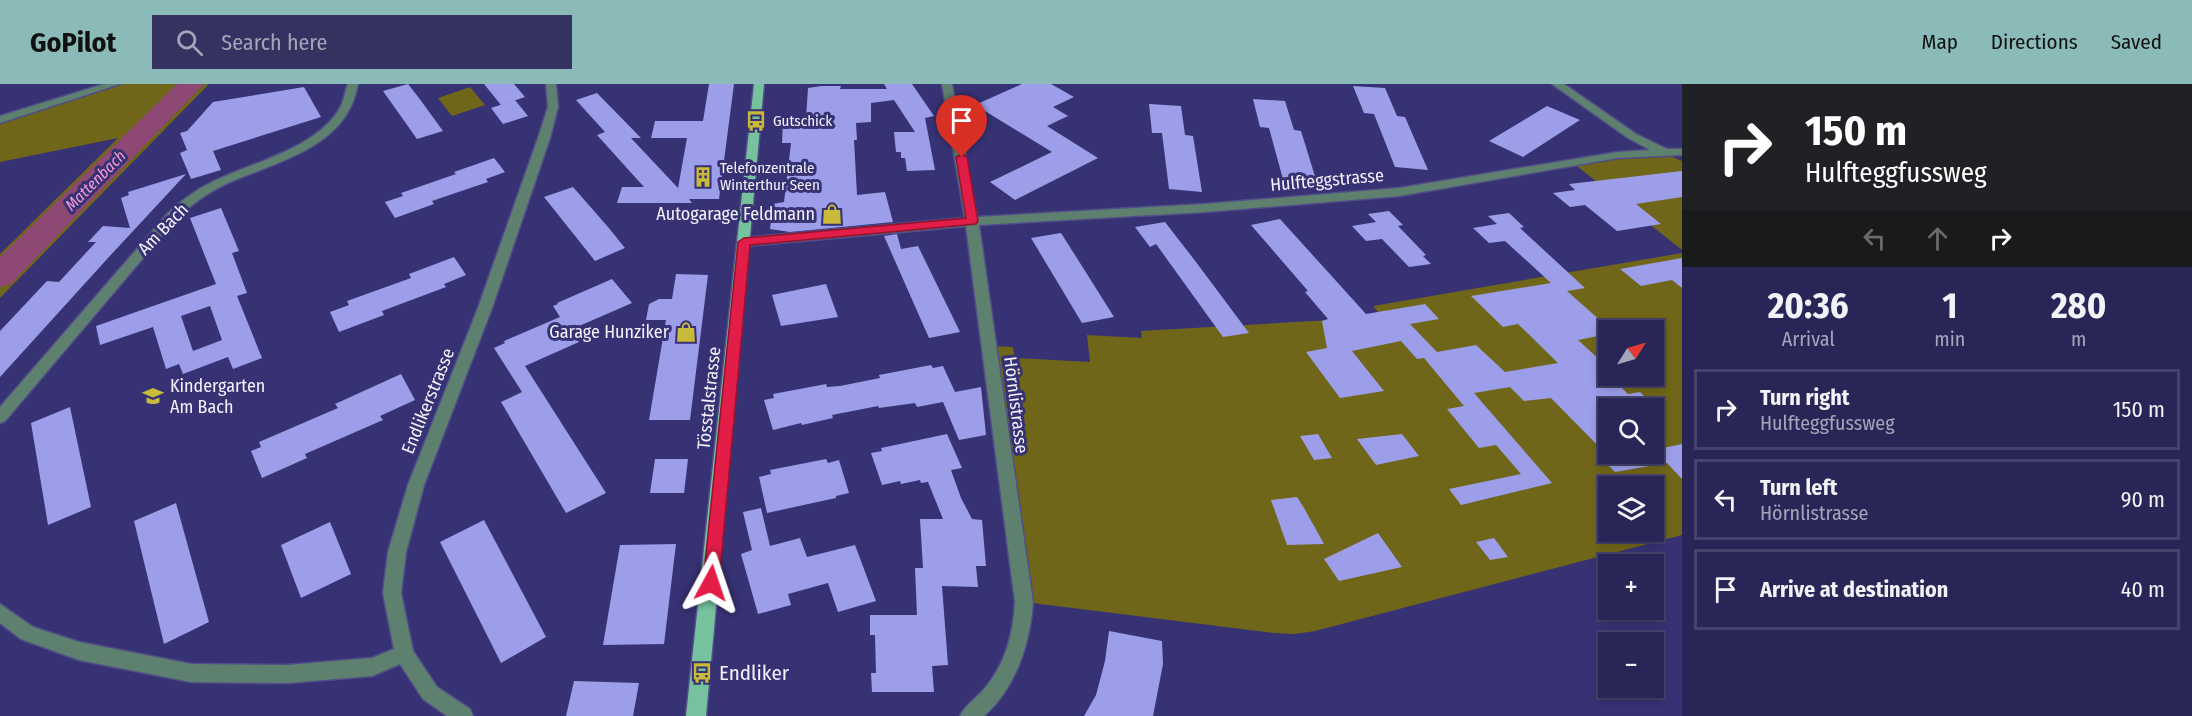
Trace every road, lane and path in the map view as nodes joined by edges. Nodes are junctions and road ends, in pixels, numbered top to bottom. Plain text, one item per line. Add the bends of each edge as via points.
1 (116, 84) edge
2 (352, 84) edge
3 (551, 84) edge
4 (759, 84) edge
5 (947, 84) edge
6 (1557, 84) edge
7 (0, 120) edge
8 (1661, 152) junction
9 (1682, 152) edge
10 (1682, 161) edge
11 (972, 221) junction
12 (744, 242) junction
13 (0, 417) edge
14 (0, 612) edge
15 (404, 654) junction
16 (463, 716) edge
17 (696, 716) edge
18 (970, 716) edge

1 - 7 street
2 - 13 street, Am Bach via 351,97 341,116 324,132 296,150 221,181 180,207
3 - 15 street, Endlikerstrasse via 553,106 544,138 400,536 392,593
4 - 12 main road, Tösstalstrasse
5 - 11 street, Hörnlistrasse
6 - 8 street
8 - 9 street, Hulfteggstrasse
8 - 10 street
8 - 11 street, Hulfteggstrasse via 1618,155 1399,192
11 - 12 street, Hulfteggstrasse
11 - 18 street, Hörnlistrasse via 1024,618 1010,668 994,692
12 - 17 main road, Tösstalstrasse
14 - 15 street via 27,633 79,651 191,673 287,674 372,666
15 - 16 street, Endlikerstrasse via 430,693

